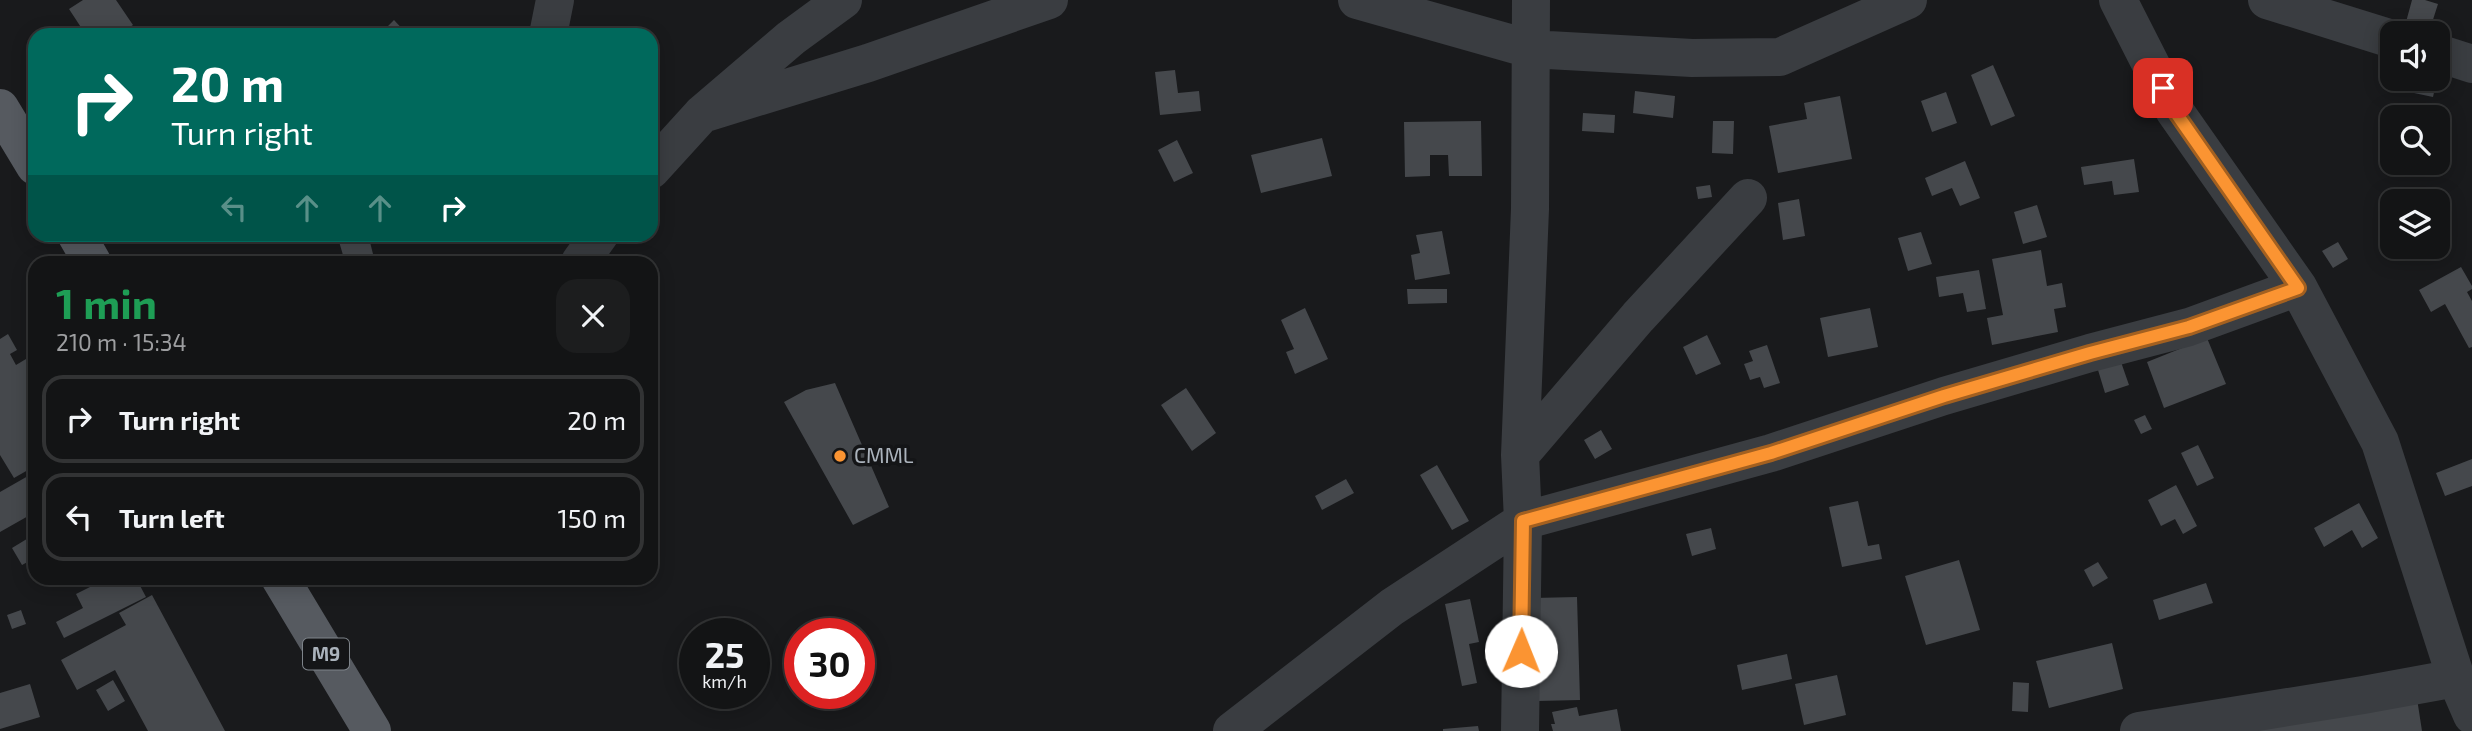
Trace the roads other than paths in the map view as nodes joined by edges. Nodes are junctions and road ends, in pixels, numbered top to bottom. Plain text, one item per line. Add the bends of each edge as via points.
1 (555, 0) edge
2 (842, 0) edge
3 (1049, 0) edge
4 (1357, 0) edge
5 (1531, 0) edge
6 (1908, 0) edge
7 (2118, 0) edge
8 (2267, 0) edge
9 (549, 28) edge
10 (2380, 35) edge
11 (1530, 49) junction
12 (2450, 57) edge
13 (2472, 64) edge
14 (0, 107) edge
15 (702, 114) junction
16 (28, 154) edge
17 (658, 162) edge
18 (1748, 198) dead end
19 (2298, 288) junction
20 (1520, 455) junction
21 (1523, 521) junction
22 (284, 585) edge
23 (2456, 678) junction
24 (2472, 715) edge
25 (372, 731) edge
26 (1232, 731) edge
27 (1520, 731) edge
28 (2139, 731) edge

1 - 9 street
2 - 15 street
3 - 15 street
4 - 11 street
5 - 11 street
6 - 11 street via 1780,57 1692,58
7 - 19 street via 2174,110
8 - 10 street
11 - 20 street via 1530,209
12 - 13 street
14 - 16 main road
15 - 17 street
18 - 20 street
19 - 21 street via 2189,327 1944,396 1771,453
19 - 23 street via 2380,442
20 - 21 street
21 - 26 street via 1392,607
21 - 27 street
22 - 25 main road, M9
23 - 24 street
23 - 28 street

